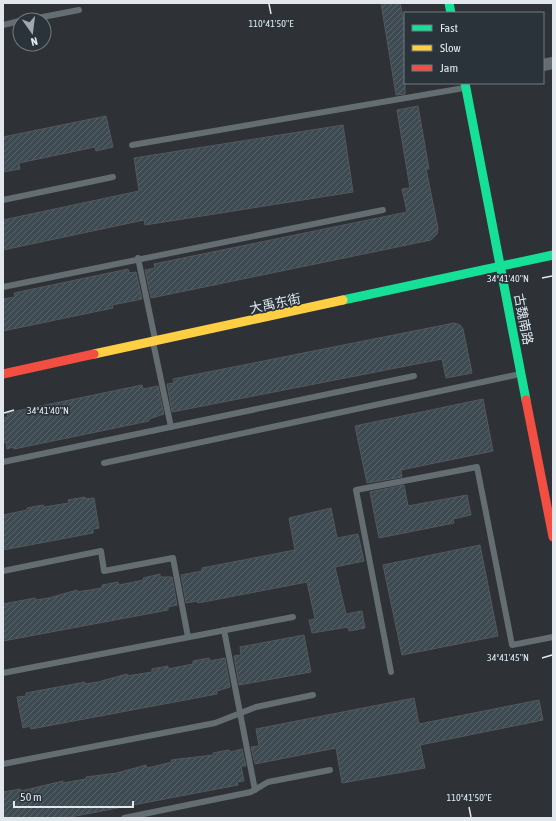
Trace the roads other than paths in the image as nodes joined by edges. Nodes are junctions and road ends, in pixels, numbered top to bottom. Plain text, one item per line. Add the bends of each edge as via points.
1 (79, 10) dead end
2 (52, 15) edge
3 (465, 85) edge
4 (132, 145) dead end
5 (113, 177) dead end
6 (3, 200) edge
7 (383, 210) dead end
8 (553, 255) edge
9 (138, 258) junction
10 (501, 268) junction
11 (3, 287) edge
12 (155, 341) junction
13 (3, 374) edge
14 (521, 374) junction
15 (414, 376) dead end
16 (171, 427) junction
17 (3, 462) edge
18 (104, 463) dead end
19 (553, 537) edge
20 (3, 571) edge
21 (293, 617) dead end
22 (224, 630) junction
23 (188, 637) junction
24 (553, 637) edge
25 (391, 672) dead end
26 (3, 673) edge
27 (313, 695) dead end
28 (240, 713) junction
29 (3, 764) edge
30 (330, 770) dead end
31 (255, 790) junction
32 (124, 818) edge

1 - 2 lane
3 - 4 lane
3 - 10 street, 古魏南路
5 - 6 lane
7 - 9 lane
8 - 10 street, 大禹东街
9 - 11 lane
9 - 12 lane
10 - 12 street, 大禹东街
10 - 14 street, 古魏南路
12 - 13 street, 大禹东街
12 - 16 lane
14 - 18 lane
14 - 19 street, 古魏南路
15 - 16 lane
16 - 17 lane
20 - 23 lane via 101,552 104,571 173,558
21 - 22 lane
22 - 23 lane
22 - 28 lane
23 - 26 lane
24 - 25 lane via 512,645 477,466 356,490
27 - 28 lane
28 - 29 lane via 215,723
28 - 31 lane
30 - 31 lane via 268,782
31 - 32 lane

